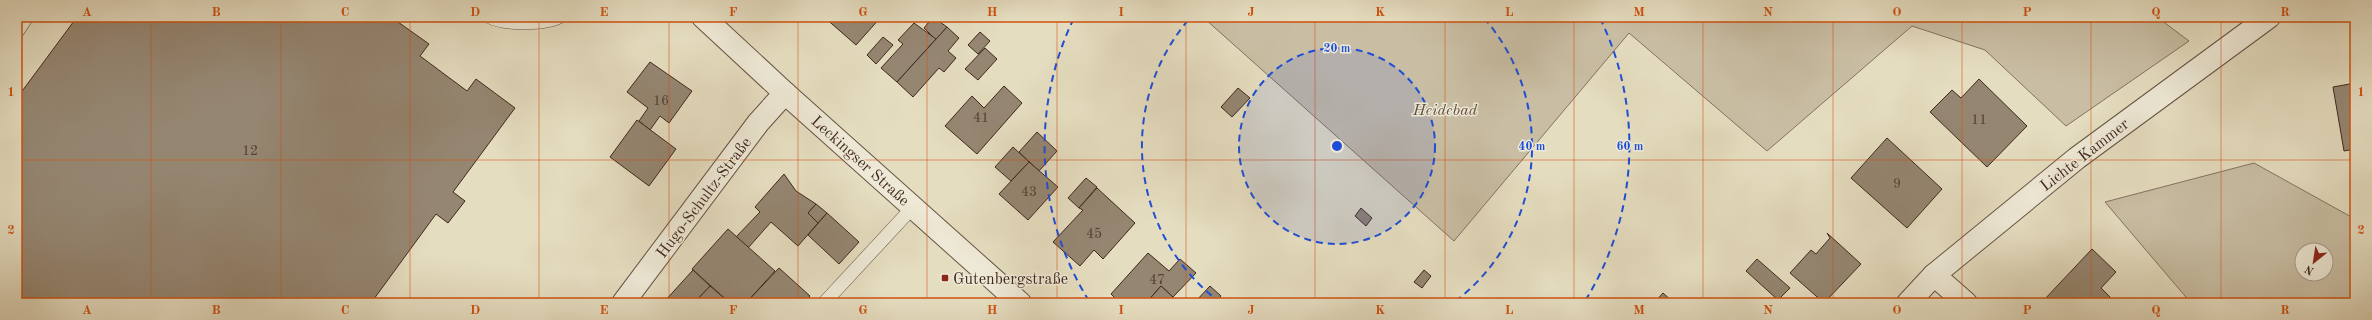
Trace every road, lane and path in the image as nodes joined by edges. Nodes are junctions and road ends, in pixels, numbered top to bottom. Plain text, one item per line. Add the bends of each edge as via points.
1 (27, 17) edge
2 (490, 17) edge
3 (559, 17) edge
4 (703, 17) edge
5 (2269, 17) edge
6 (17, 32) edge
7 (785, 93) junction
8 (914, 207) junction
9 (1934, 275) junction
10 (623, 303) edge
11 (824, 303) edge
12 (1020, 303) edge
13 (1908, 303) edge
14 (1966, 303) edge

1 - 6 lane
2 - 3 lane via 519,22 553,20
4 - 7 street, Leckingser Straße
5 - 9 street, Lichte Kammer via 2076,158
7 - 8 street, Leckingser Straße
7 - 10 street, Hugo-Schultz-Straße via 758,124
8 - 11 lane
8 - 12 street, Leckingser Straße
9 - 13 street, Lichte Kammer
9 - 14 street

